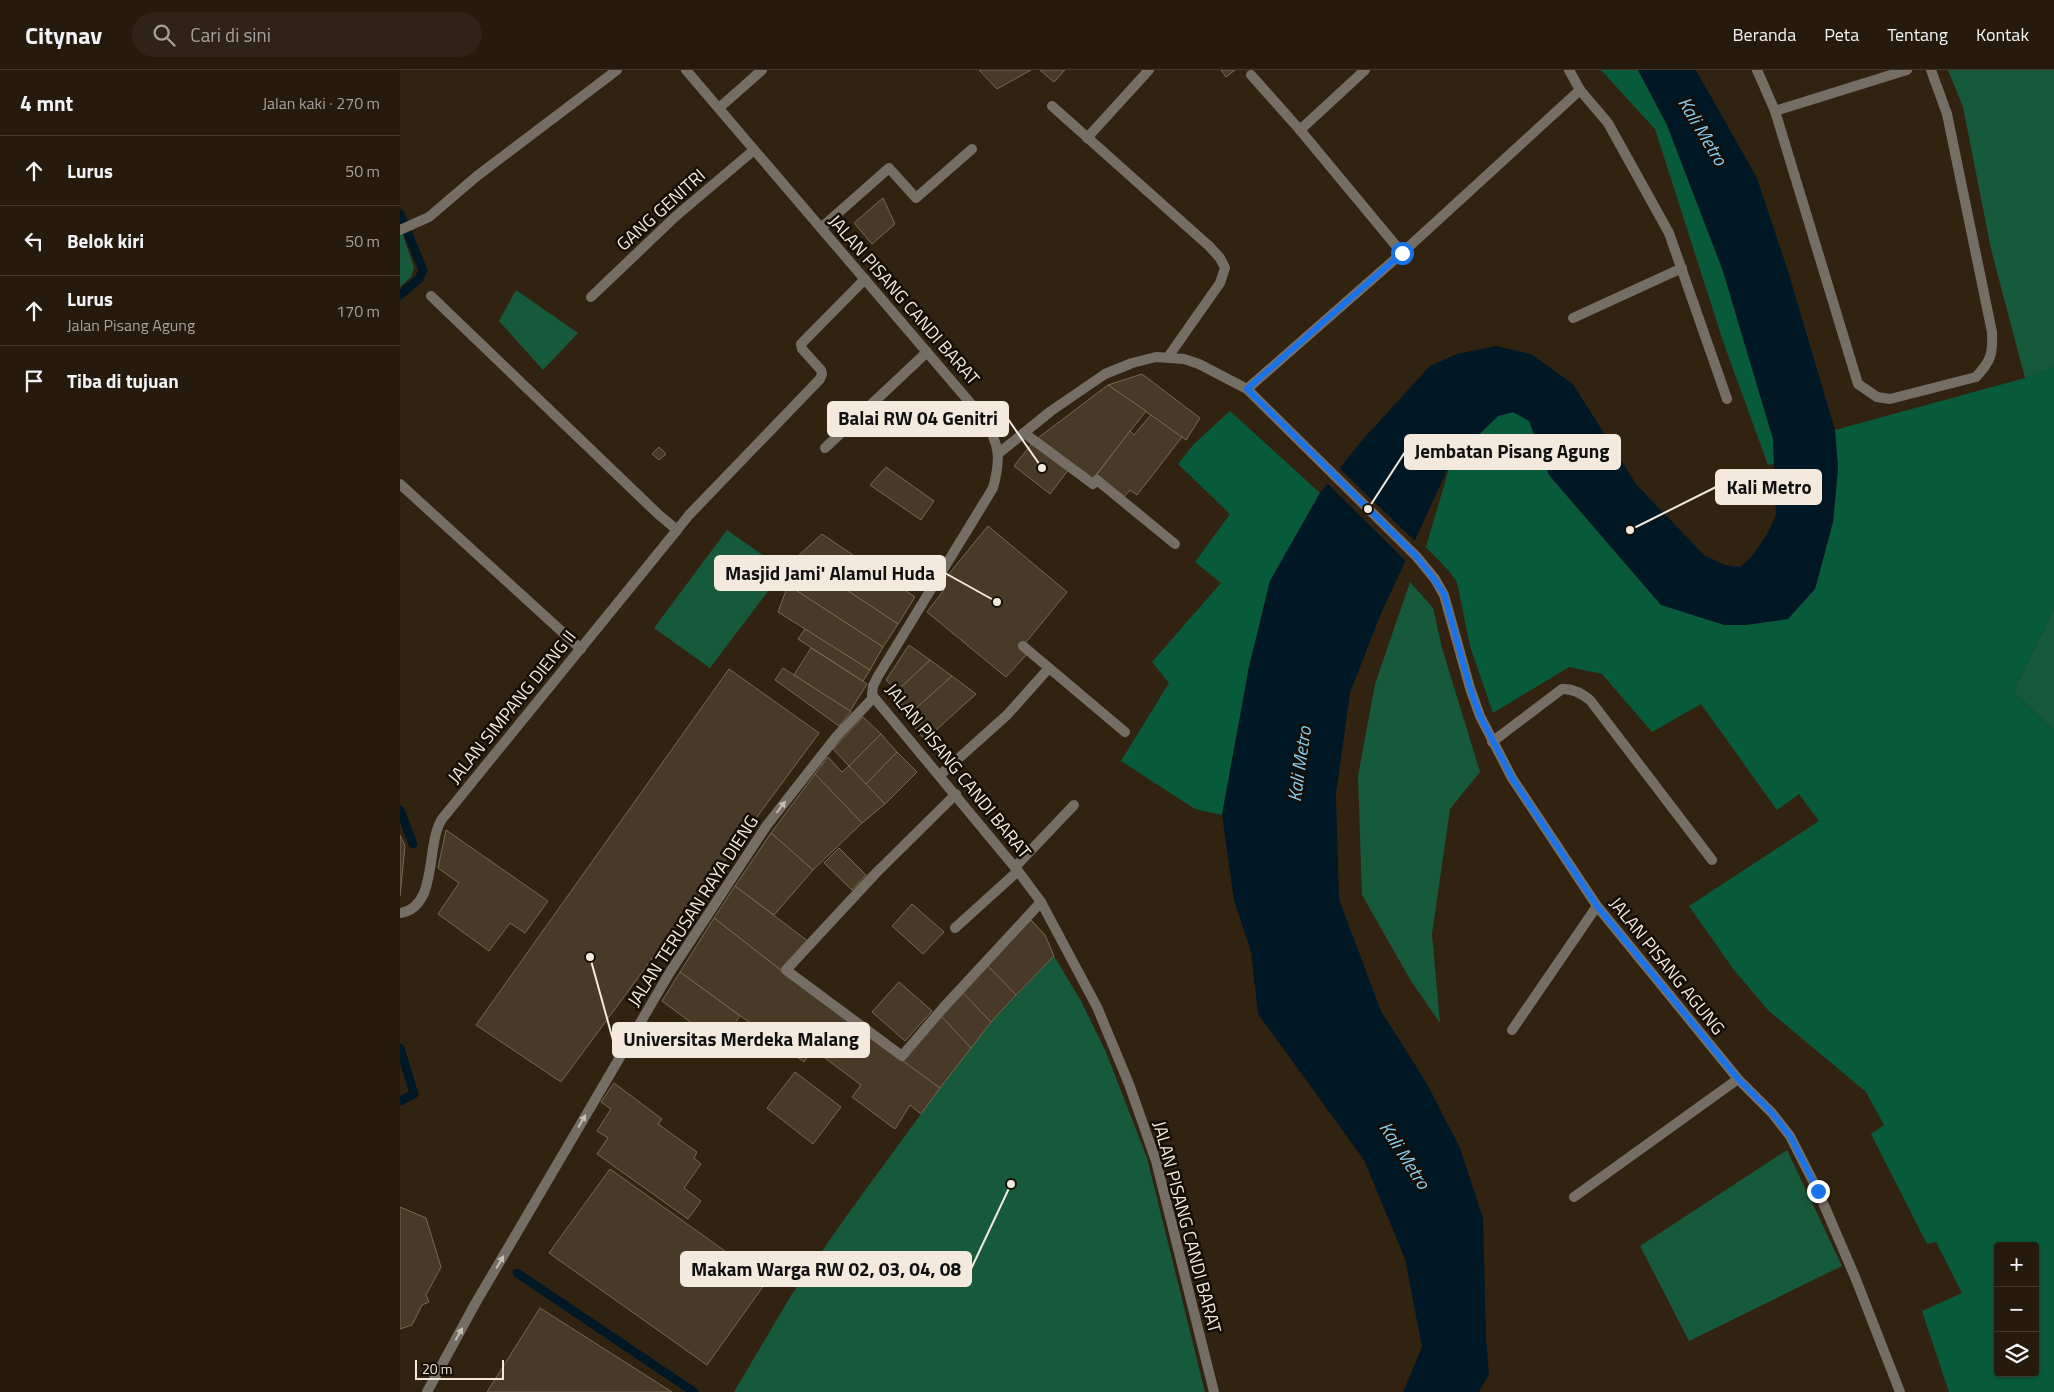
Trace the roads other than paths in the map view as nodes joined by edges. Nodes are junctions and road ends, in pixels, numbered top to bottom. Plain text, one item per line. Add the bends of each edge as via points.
1 (617, 70) edge
2 (686, 70) edge
3 (762, 70) edge
4 (1149, 70) edge
5 (1365, 70) edge
6 (1569, 70) edge
7 (1756, 70) edge
8 (1907, 70) edge
9 (1931, 70) edge
10 (1252, 75) dead end
11 (1580, 90) junction
12 (1052, 106) dead end
13 (719, 108) junction
14 (1775, 111) junction
15 (1300, 130) junction
16 (1088, 138) junction
17 (972, 149) dead end
18 (754, 150) junction
19 (821, 228) junction
20 (400, 230) edge
21 (1402, 253) junction
22 (1682, 268) junction
23 (865, 279) junction
24 (432, 296) dead end
25 (591, 297) dead end
26 (1573, 318) dead end
27 (927, 352) junction
28 (1168, 357) junction
29 (1247, 389) junction
30 (1728, 399) dead end
31 (1024, 432) junction
32 (825, 448) dead end
33 (999, 453) junction
34 (400, 484) edge
35 (677, 530) junction
36 (1175, 544) dead end
37 (1023, 646) dead end
38 (582, 649) junction
39 (1049, 668) junction
40 (874, 698) junction
41 (1125, 732) dead end
42 (1492, 742) junction
43 (940, 775) junction
44 (956, 794) junction
45 (1074, 805) dead end
46 (1712, 860) dead end
47 (1017, 869) junction
48 (1041, 902) junction
49 (1597, 906) junction
50 (400, 913) edge
51 (955, 928) dead end
52 (1512, 1030) dead end
53 (1738, 1079) junction
54 (1574, 1197) dead end
55 (427, 1392) edge
56 (1214, 1392) edge
57 (1900, 1392) edge

1 - 20 street via 477,176 429,217
2 - 13 street, JALAN PISANG CANDI BARAT
3 - 13 street
4 - 16 street
5 - 15 street
6 - 11 street
7 - 14 street
8 - 14 street
9 - 14 street via 1947,114 1992,332 1991,358 1976,377 1890,399 1877,397 1858,384
10 - 15 street
11 - 21 street
11 - 22 street via 1608,123 1669,233
12 - 16 street
13 - 18 street, JALAN PISANG CANDI BARAT
15 - 21 street
16 - 28 street via 1209,246 1225,268 1220,283
17 - 19 street via 916,198 889,168
18 - 19 street, JALAN PISANG CANDI BARAT
18 - 25 street, GANG GENITRI via 676,216
19 - 23 street, JALAN PISANG CANDI BARAT
21 - 29 street
22 - 26 street
22 - 30 street
23 - 27 street, JALAN PISANG CANDI BARAT
23 - 35 street, JALAN SIMPANG DIENG II via 801,344 822,370 820,379
24 - 35 street
27 - 32 street
27 - 33 street, JALAN PISANG CANDI BARAT via 984,419
28 - 29 street, JALAN PISANG AGUNG via 1184,358 1199,364
28 - 31 street, JALAN PISANG AGUNG via 1132,363 1105,374
29 - 42 street, JALAN PISANG AGUNG via 1417,557 1434,579 1444,594 1470,688
31 - 33 street, JALAN PISANG AGUNG
31 - 36 street via 1093,484 1097,480
33 - 40 street, JALAN PISANG CANDI BARAT via 993,488 986,502 873,686
34 - 38 street
35 - 38 street, JALAN SIMPANG DIENG II
37 - 39 street
38 - 50 street, JALAN SIMPANG DIENG II via 442,819 427,885 414,908
39 - 41 street
39 - 43 street via 1007,715
40 - 43 street, JALAN PISANG CANDI BARAT
55 -> 40 street, JALAN TERUSAN RAYA DIENG via 475,1304 670,972 767,825 836,737
42 - 46 street via 1562,689 1583,694
42 - 49 street, JALAN PISANG AGUNG via 1512,778
43 - 44 street, JALAN PISANG CANDI BARAT
44 - 47 street, JALAN PISANG CANDI BARAT
44 - 48 street via 786,970 902,1056
45 - 47 street
47 - 48 street, JALAN PISANG CANDI BARAT
47 - 51 street
48 - 56 street, JALAN PISANG CANDI BARAT via 1097,1006 1135,1101 1156,1162
49 - 52 street
49 - 53 street, JALAN PISANG AGUNG
53 - 54 street
53 - 57 street, JALAN PISANG AGUNG via 1790,1136 1855,1277

